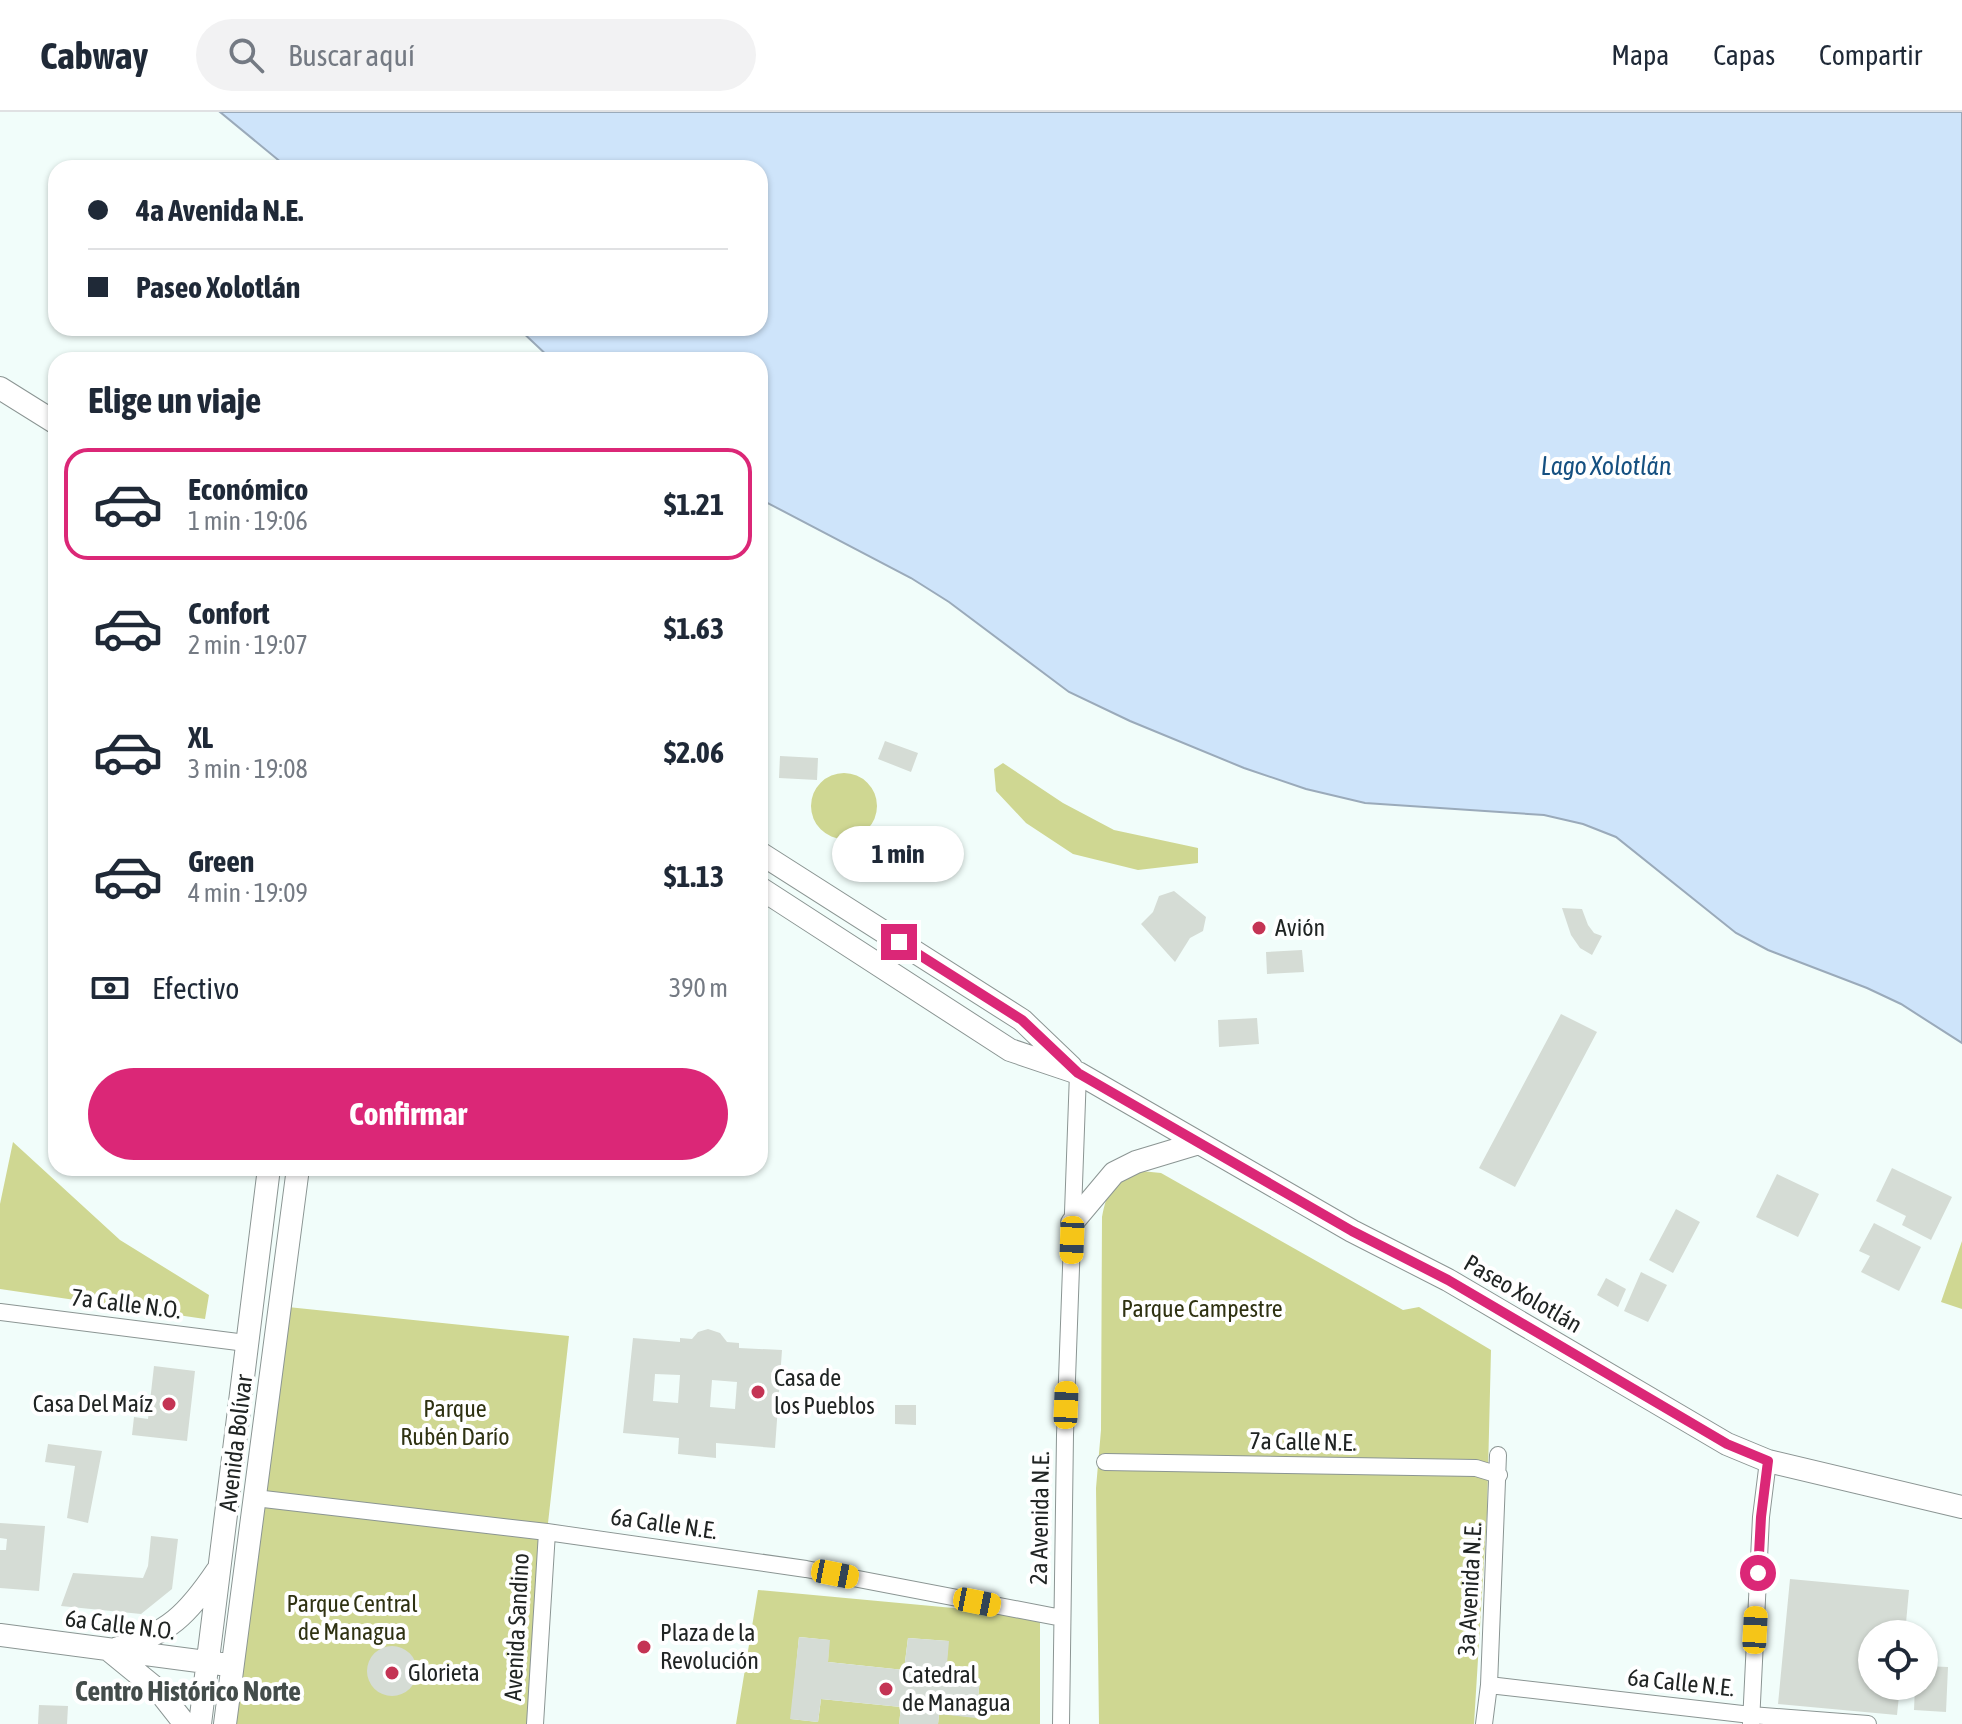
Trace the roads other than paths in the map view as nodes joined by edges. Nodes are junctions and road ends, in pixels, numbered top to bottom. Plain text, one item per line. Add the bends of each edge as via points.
1 (0, 388) edge
2 (48, 418) edge
3 (768, 858) edge
4 (768, 893) edge
5 (1078, 1073) junction
6 (1199, 1143) junction
7 (268, 1176) edge
8 (297, 1176) edge
9 (1072, 1223) junction
10 (0, 1312) edge
11 (246, 1343) junction
12 (1498, 1455) dead end
13 (1768, 1461) junction
14 (1105, 1462) dead end
15 (1499, 1475) junction
16 (255, 1498) junction
17 (1962, 1507) edge
18 (547, 1532) junction
19 (220, 1567) junction
20 (1062, 1618) junction
21 (0, 1635) edge
22 (109, 1650) junction
23 (207, 1662) junction
24 (233, 1666) junction
25 (1489, 1685) junction
26 (1751, 1720) edge
27 (185, 1724) edge
28 (200, 1724) edge
29 (225, 1724) edge
30 (535, 1724) edge
31 (1061, 1724) edge
32 (1484, 1724) edge
33 (1868, 1724) edge

1 - 2 street
3 - 5 street, Paseo Xolotlán via 1022,1020
4 - 5 street, Paseo Xolotlán via 1010,1050
5 - 6 street, Paseo Xolotlán
5 - 9 street, 2a Avenida N.E.
6 - 9 street via 1114,1173
6 - 13 street, Paseo Xolotlán via 1448,1280 1727,1444
7 - 11 street, Avenida Bolívar
8 - 16 street, Avenida Bolívar
9 - 20 street, 2a Avenida N.E.
10 - 11 street, 7a Calle N.O.
11 - 19 street, Avenida Bolívar
12 - 15 street, 3a Avenida N.E.
13 - 17 street, Paseo Xolotlán
13 - 26 street
14 - 15 street, 7a Calle N.E. via 1476,1468
15 - 25 street, 3a Avenida N.E.
16 - 18 street, 6a Calle N.E.
16 - 24 street, Avenida Bolívar
18 - 20 street, 6a Calle N.E. via 806,1569
18 - 30 street, Avenida Sandino
19 - 22 street via 195,1603 171,1625
19 - 23 street, Avenida Bolívar
20 - 31 street, 2a Avenida N.E.
21 - 22 street, 6a Calle N.O.
22 - 23 street, 6a Calle N.O.
22 - 27 street via 159,1691
23 - 24 street, 6a Calle N.O.
23 - 28 street, Avenida Bolívar
24 - 29 street, Avenida Bolívar
25 - 26 street, 6a Calle N.E.
25 - 32 street, 3a Avenida N.E.
26 - 33 street, 6a Calle N.E.

